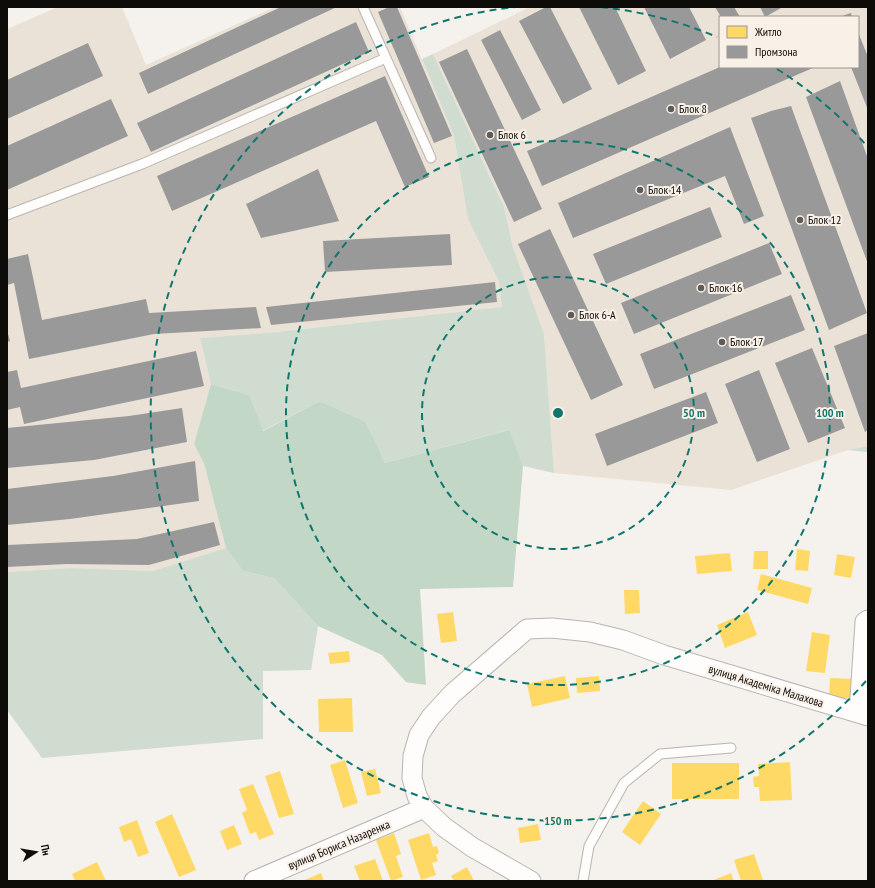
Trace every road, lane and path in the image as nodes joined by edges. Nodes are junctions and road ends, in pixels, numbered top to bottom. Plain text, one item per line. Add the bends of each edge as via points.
1 (363, 7) edge
2 (386, 58) junction
3 (431, 158) dead end
4 (7, 215) edge
5 (868, 620) edge
6 (864, 714) edge
7 (731, 748) dead end
8 (424, 808) junction
9 (254, 881) edge
10 (531, 881) edge
11 (583, 881) edge

1 - 2 lane
2 - 3 lane
2 - 4 lane via 142,164
5 - 6 street via 865,622
6 - 8 street, вулиця Академіка Малахова via 664,655 623,640 590,632 552,628 527,629 452,694 419,735 413,756 412,778 417,796
7 - 11 lane via 660,754 624,783 589,846
8 - 9 street, вулиця Бориса Назаренка
8 - 10 street via 444,827 472,847

